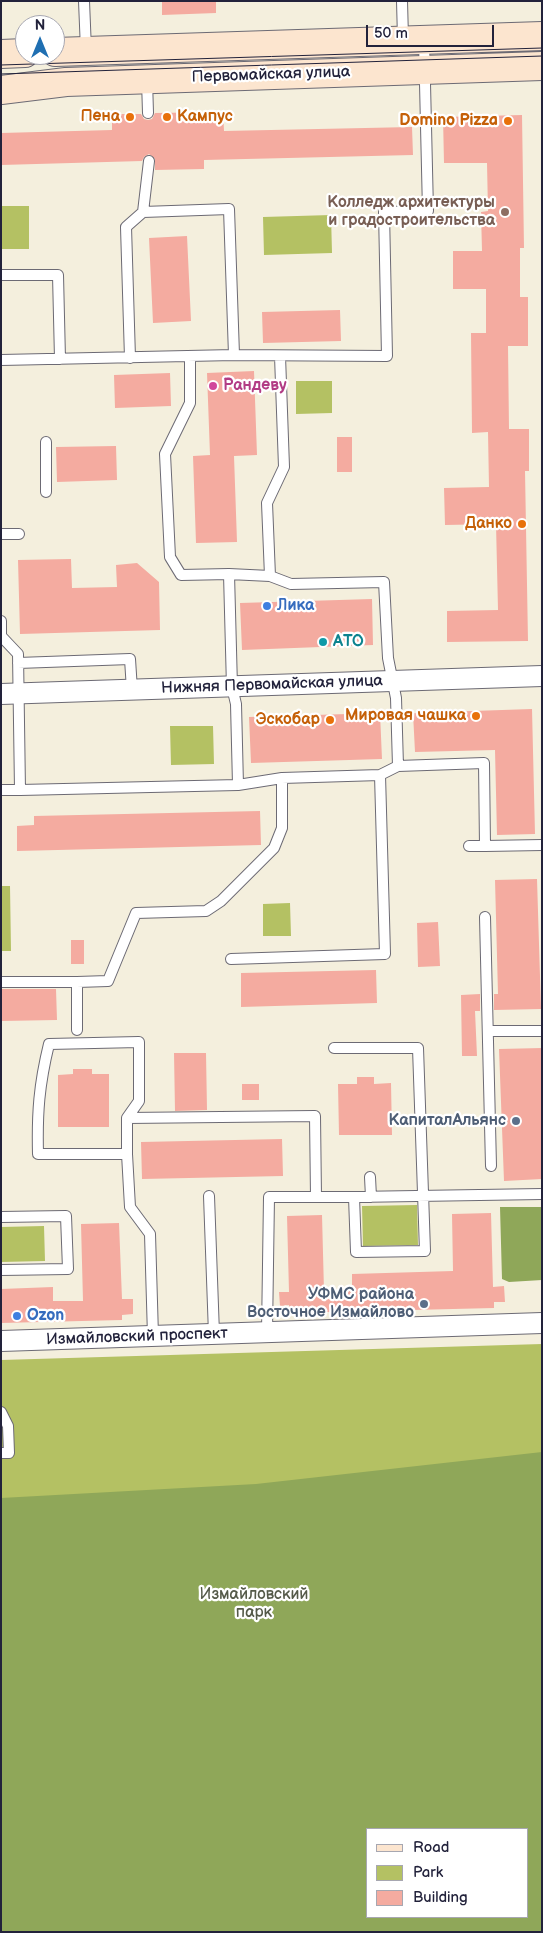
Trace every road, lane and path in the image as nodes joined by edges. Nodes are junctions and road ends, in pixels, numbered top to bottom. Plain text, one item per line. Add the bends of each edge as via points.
1 (84, 1) edge
2 (402, 1) edge
3 (542, 36) edge
4 (414, 42) junction
5 (86, 51) junction
6 (65, 52) edge
7 (15, 53) edge
8 (1, 54) edge
9 (318, 59) junction
10 (542, 66) edge
11 (425, 70) junction
12 (147, 79) junction
13 (1, 90) edge
14 (148, 114) dead end
15 (149, 161) dead end
16 (144, 212) junction
17 (1, 276) edge
18 (234, 355) junction
19 (190, 356) junction
20 (280, 356) junction
21 (130, 358) junction
22 (60, 359) junction
23 (1, 360) edge
24 (46, 442) dead end
25 (46, 492) dead end
26 (1, 534) edge
27 (19, 534) dead end
28 (229, 574) junction
29 (270, 576) junction
30 (1, 621) edge
31 (18, 663) junction
32 (542, 676) edge
33 (392, 680) junction
34 (232, 687) junction
35 (132, 690) junction
36 (10, 694) edge
37 (398, 766) junction
38 (380, 775) junction
39 (282, 778) junction
40 (238, 785) junction
41 (1, 790) edge
42 (20, 790) junction
43 (542, 845) edge
44 (469, 846) dead end
45 (486, 846) junction
46 (484, 916) dead end
47 (231, 960) dead end
48 (1, 982) edge
49 (77, 982) junction
50 (77, 1030) dead end
51 (489, 1031) junction
52 (542, 1031) edge
53 (334, 1048) dead end
54 (127, 1118) junction
55 (127, 1154) junction
56 (491, 1166) dead end
57 (370, 1177) dead end
58 (542, 1194) edge
59 (209, 1196) dead end
60 (423, 1197) junction
61 (316, 1198) junction
62 (354, 1198) junction
63 (371, 1198) junction
64 (1, 1217) edge
65 (1, 1270) edge
66 (542, 1323) edge
67 (267, 1332) junction
68 (214, 1334) junction
69 (153, 1336) junction
70 (1, 1341) edge
71 (1, 1412) edge
72 (1, 1453) edge

1 - 5 lane
2 - 4 lane
3 - 4 main road, Первомайская улица
4 - 9 main road, Первомайская улица
4 - 11 lane
5 - 6 main road, Первомайская улица
5 - 9 main road, Первомайская улица
7 - 8 main road
9 - 11 main road, Первомайская улица
9 - 12 main road, Первомайская улица
10 - 11 main road, Первомайская улица
11 - 20 lane via 428,211 384,212 387,356
12 - 13 main road, Первомайская улица via 66,82
12 - 14 lane
15 - 16 lane
16 - 18 lane via 229,209
16 - 21 lane via 126,227
17 - 22 lane via 58,275
18 - 19 lane
18 - 20 lane
19 - 21 lane
19 - 28 lane via 190,403 165,454 170,557 181,574
20 - 29 lane via 284,467 266,503
21 - 22 lane
22 - 23 lane
24 - 25 lane
26 - 27 lane
28 - 29 lane
28 - 34 lane
29 - 33 lane via 291,584 384,582
30 - 31 lane via 1,636 18,654
31 - 35 lane via 130,660
31 - 36 lane
32 - 33 street, Нижняя Первомайская улица
33 - 34 street, Нижняя Первомайская улица
33 - 37 lane via 396,698
34 - 35 street, Нижняя Первомайская улица
34 - 40 lane via 236,704
35 - 36 street, Нижняя Первомайская улица
36 - 42 lane
37 - 38 lane
37 - 45 lane via 484,763
38 - 39 lane
38 - 47 lane via 385,954
39 - 40 lane
39 - 49 lane via 282,828 274,848 227,895 206,911 136,913 108,981
40 - 42 lane
41 - 42 lane
43 - 45 lane
44 - 45 lane
46 - 51 lane
48 - 49 lane
49 - 50 lane
51 - 52 lane
51 - 56 lane
53 - 60 lane via 418,1048
54 - 55 lane
54 - 55 lane via 139,1101 138,1042 49,1044 40,1082 38,1154
54 - 61 lane via 315,1116
55 - 69 lane via 130,1207 150,1234
57 - 63 lane
58 - 60 lane
59 - 68 lane
60 - 62 lane via 425,1251 356,1252
60 - 63 lane
61 - 62 lane
61 - 67 lane via 269,1198
62 - 63 lane
64 - 65 lane via 66,1216 68,1269
66 - 67 street, Измайловский проспект
67 - 68 street, Измайловский проспект
68 - 69 street, Измайловский проспект
69 - 70 street, Измайловский проспект
71 - 72 lane via 8,1426 9,1453

